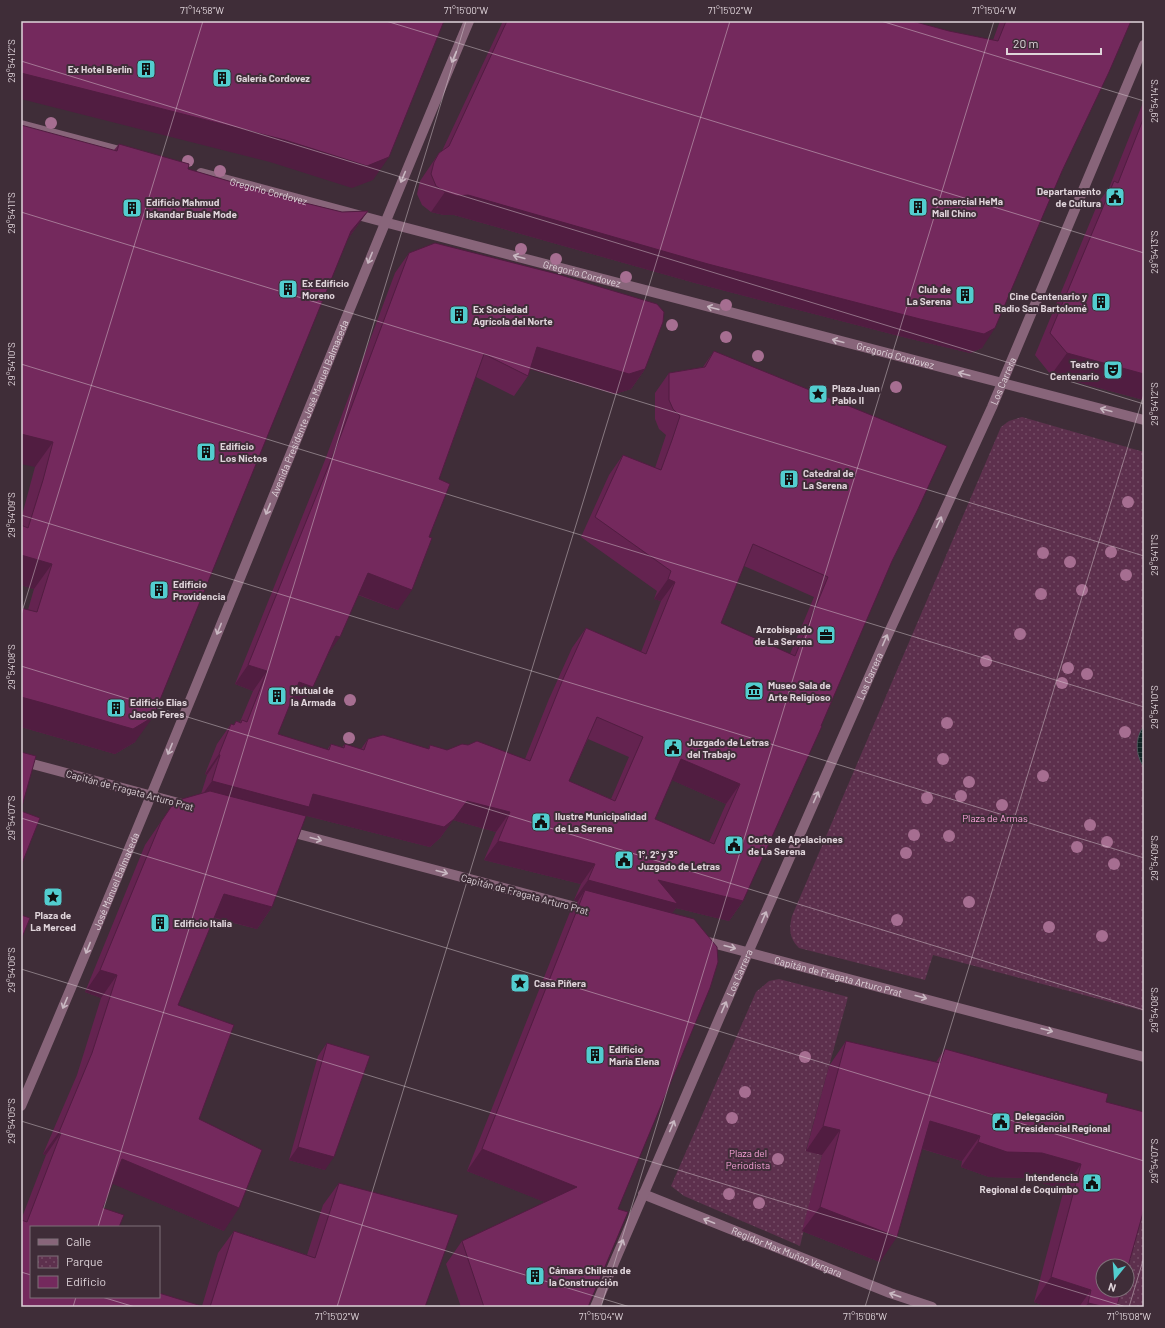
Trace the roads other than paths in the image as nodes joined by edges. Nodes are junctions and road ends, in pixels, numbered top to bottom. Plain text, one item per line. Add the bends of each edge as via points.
1 (469, 21) edge
2 (1144, 45) edge
3 (21, 124) edge
4 (135, 155) edge
5 (195, 171) edge
6 (384, 222) junction
7 (1002, 383) junction
8 (1144, 420) edge
9 (21, 761) edge
10 (151, 796) junction
11 (197, 808) edge
12 (281, 830) edge
13 (595, 912) edge
14 (694, 938) edge
15 (748, 952) junction
16 (1144, 1057) edge
17 (21, 1106) edge
18 (643, 1194) junction
19 (595, 1307) edge
20 (932, 1307) edge

1 -> 6 street, Avenida Presidente José Manuel Balmaceda
2 - 7 street, Los Carrera
3 - 4 street
5 - 6 street, Gregorio Cordovez
7 -> 6 street, Gregorio Cordovez
6 -> 10 street, Avenida Presidente José Manuel Balmaceda
8 -> 7 street, Gregorio Cordovez
15 -> 7 street, Los Carrera
9 - 10 street, Capitán de Fragata Arturo Prat
10 - 11 street, Capitán de Fragata Arturo Prat
10 -> 17 street, José Manuel Balmaceda
12 -> 13 street, Capitán de Fragata Arturo Prat
14 -> 15 street, Capitán de Fragata Arturo Prat
15 -> 16 street, Capitán de Fragata Arturo Prat
18 -> 15 street, Los Carrera
19 -> 18 street, Los Carrera
20 -> 18 street, Regidor Max Muñoz Vergara via 883,1290

